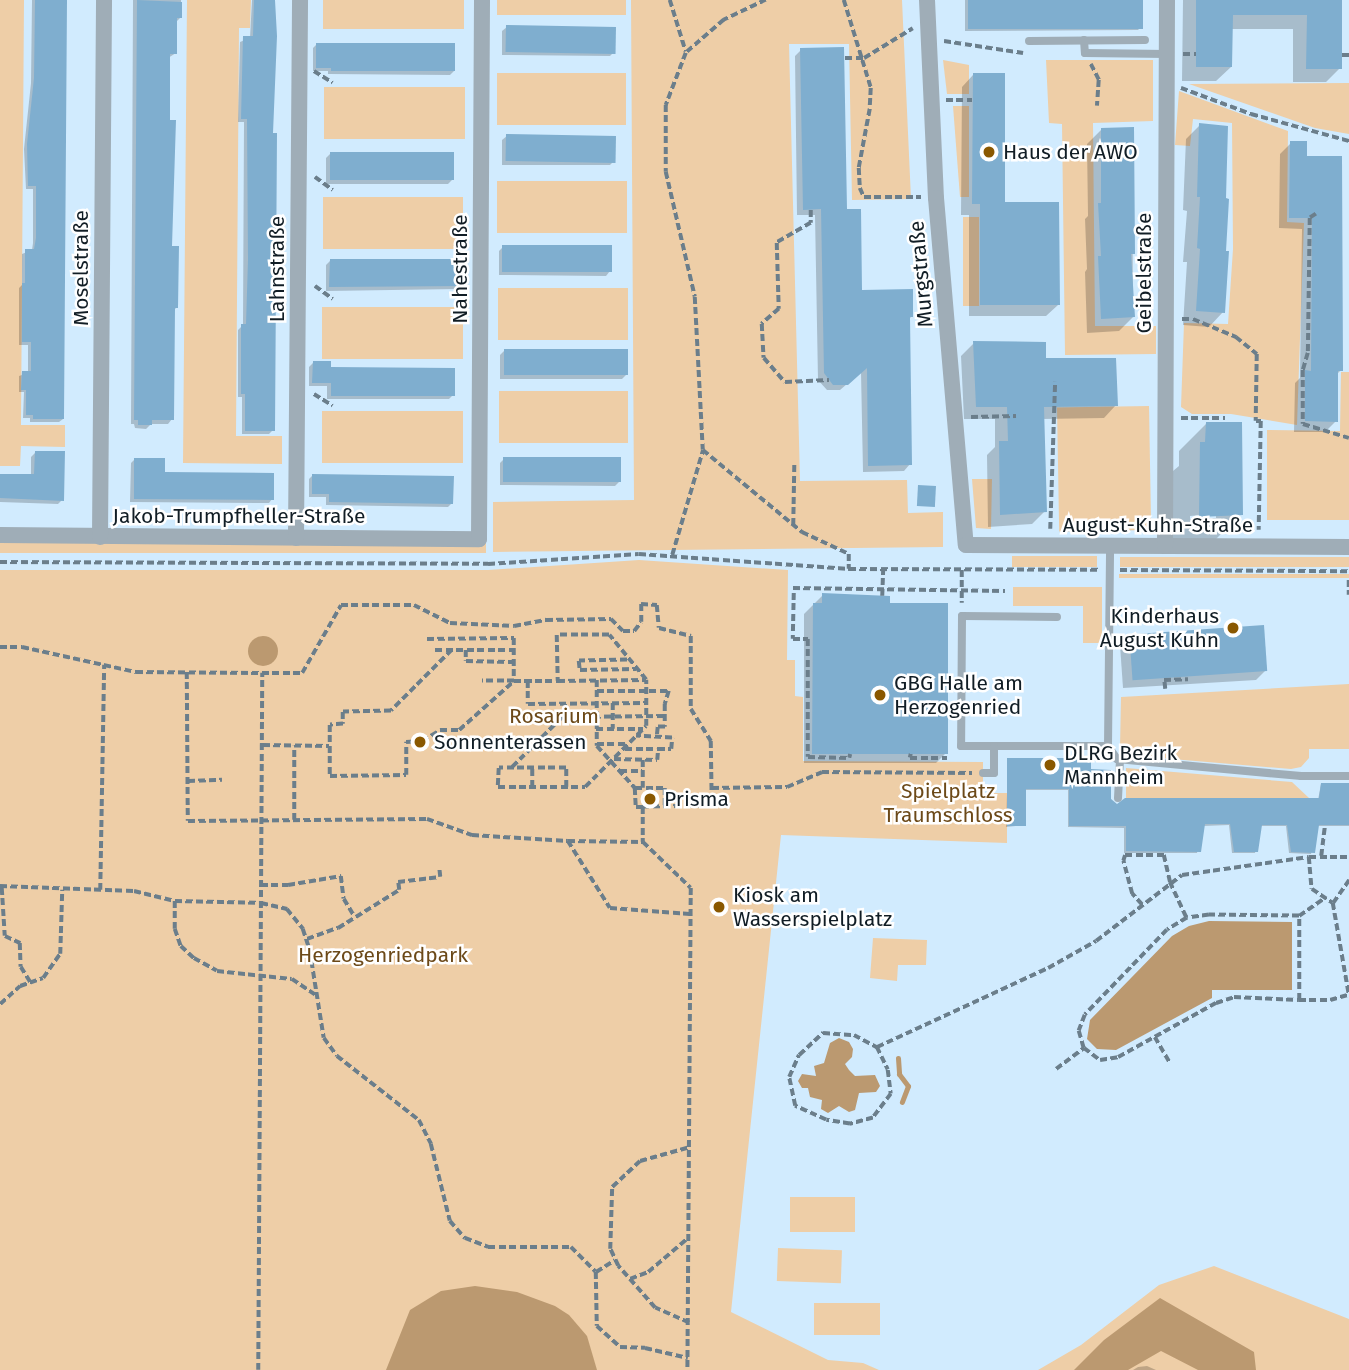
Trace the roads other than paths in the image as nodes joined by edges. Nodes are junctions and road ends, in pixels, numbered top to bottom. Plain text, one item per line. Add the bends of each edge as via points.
1 (104, 0) edge
2 (300, 0) edge
3 (482, 0) edge
4 (927, 0) edge
5 (1167, 0) edge
6 (1084, 40) junction
7 (1145, 40) dead end
8 (1029, 41) dead end
9 (1167, 54) junction
10 (0, 535) edge
11 (100, 537) junction
12 (296, 538) junction
13 (479, 539) joint
14 (966, 545) joint
15 (1110, 546) junction
16 (1165, 546) junction
17 (1349, 547) edge
18 (1057, 617) dead end
19 (994, 746) junction
20 (1108, 746) junction
21 (1119, 759) junction
22 (983, 773) dead end
23 (1349, 776) edge
24 (1115, 786) dead end

1 - 11 street, Moselstraße
2 - 12 street, Lahnstraße
3 - 13 street, Nahestraße
4 - 14 street, Murgstraße via 936,198
5 - 9 street, Geibelstraße
6 - 7 lane
6 - 8 lane
6 - 9 lane via 1085,53
9 - 16 street, Geibelstraße
10 - 11 street, Jakob-Trumpfheller-Straße
11 - 12 street, Jakob-Trumpfheller-Straße
12 - 13 street, Jakob-Trumpfheller-Straße
14 - 15 street, August-Kuhn-Straße
15 - 16 street, August-Kuhn-Straße
15 - 20 lane
16 - 17 street, August-Kuhn-Straße
18 - 19 lane via 962,617 961,746
19 - 20 lane
19 - 22 lane via 994,774
20 - 21 lane
21 - 23 lane via 1301,776
21 - 24 lane

